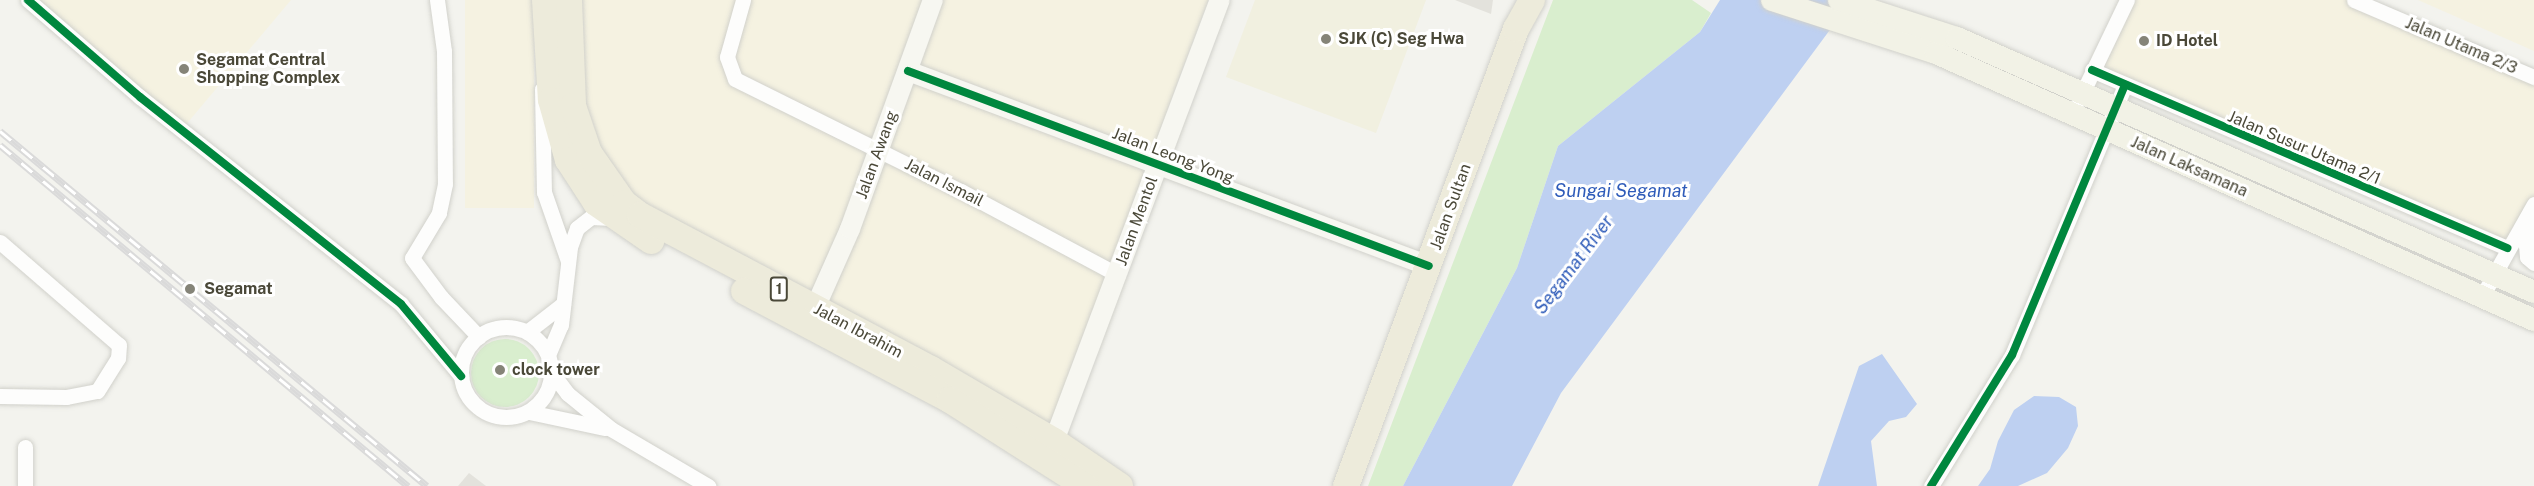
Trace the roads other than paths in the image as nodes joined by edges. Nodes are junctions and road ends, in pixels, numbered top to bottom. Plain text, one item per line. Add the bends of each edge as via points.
1 (28, 0) edge
2 (437, 0) edge
3 (545, 0) edge
4 (569, 0) edge
5 (742, 0) edge
6 (933, 0) edge
7 (1220, 0) edge
8 (1515, 0) edge
9 (1532, 0) edge
10 (1772, 0) edge
11 (1839, 0) edge
12 (2127, 0) edge
13 (2354, 0) edge
14 (1516, 29) junction
15 (1906, 31) junction
16 (2092, 70) junction
17 (547, 71) junction
18 (908, 71) junction
19 (2534, 77) edge
20 (2126, 85) junction
21 (2082, 95) junction
22 (2118, 110) junction
23 (2072, 116) junction
24 (2108, 132) junction
25 (878, 150) junction
26 (1158, 165) junction
27 (2534, 204) edge
28 (2534, 213) edge
29 (614, 218) junction
30 (0, 242) edge
31 (2507, 248) junction
32 (568, 261) junction
33 (2534, 263) edge
34 (1429, 266) junction
35 (1118, 275) junction
36 (2493, 275) junction
37 (2534, 292) edge
38 (2481, 298) junction
39 (563, 304) junction
40 (815, 308) junction
41 (2534, 320) edge
42 (527, 332) junction
43 (478, 336) junction
44 (548, 356) junction
45 (552, 373) junction
46 (461, 376) junction
47 (0, 396) edge
48 (529, 412) junction
49 (611, 429) junction
50 (1054, 441) junction
51 (25, 447) dead end
52 (25, 486) edge
53 (708, 486) edge
54 (1084, 486) edge
55 (1120, 486) edge
56 (1346, 486) edge
57 (1931, 486) edge

1 - 46 street via 140,97 401,304
2 - 43 street via 444,51 445,184 439,213 412,258 441,297
3 - 17 highway, Jalan Ibrahim / 1
4 - 40 highway, Jalan Ibrahim / 1 via 573,106 589,153 613,190 640,215
5 - 25 street, Jalan Ismail via 728,47 731,74 748,89
6 - 18 main road, Jalan Awang
7 - 26 main road, Jalan Mentol
8 - 14 highway, Jalan Sultan
9 - 14 highway, Jalan Sultan
10 - 15 main road, Jalan Laksamana
11 - 15 main road, Jalan Laksamana
12 - 16 street
13 - 19 street, Jalan Utama 2/3
14 - 34 highway, Jalan Sultan
15 - 21 main road, Jalan Laksamana
15 - 23 main road, Jalan Laksamana
16 - 20 street, Jalan Susur Utama 2/1
16 - 21 street
17 - 29 highway, Jalan Ibrahim / 1 via 568,160 596,203
17 - 32 street via 540,107 542,180
18 - 25 main road, Jalan Awang
18 - 26 main road, Jalan Leong Yong
20 - 22 street
20 - 31 street, Jalan Susur Utama 2/1
21 - 22 main road, Jalan Laksamana
21 - 23 street
22 - 24 street
22 - 36 main road, Jalan Laksamana
23 - 24 main road, Jalan Laksamana
24 - 38 main road, Jalan Laksamana
24 - 57 street via 2012,356
25 - 35 street, Jalan Ismail
25 - 40 main road, Jalan Awang via 850,229
26 - 34 main road, Jalan Leong Yong
26 - 35 main road, Jalan Mentol
27 - 31 street
28 - 33 street via 2526,244 2528,257
29 - 32 street via 591,217 584,221 573,236
29 - 54 highway, Jalan Ibrahim / 1 via 950,400
30 - 47 street via 119,345 118,358 97,391 56,398
31 - 36 street
32 - 39 street
34 - 56 highway, Jalan Sultan
35 - 50 main road, Jalan Mentol
36 - 37 main road, Jalan Laksamana
36 - 38 street
38 - 41 main road, Jalan Laksamana
39 - 42 street
39 - 44 street via 561,325
40 - 50 highway, Jalan Ibrahim / 1
42 - 43 street via 507,327
42 - 44 street
43 - 46 street via 468,347
44 - 45 street
45 - 48 street via 549,388
45 - 49 street via 568,394
46 - 48 street via 464,389 480,409 505,418
48 - 49 street
49 - 53 street
50 - 55 highway, Jalan Ibrahim / 1
51 - 52 street

